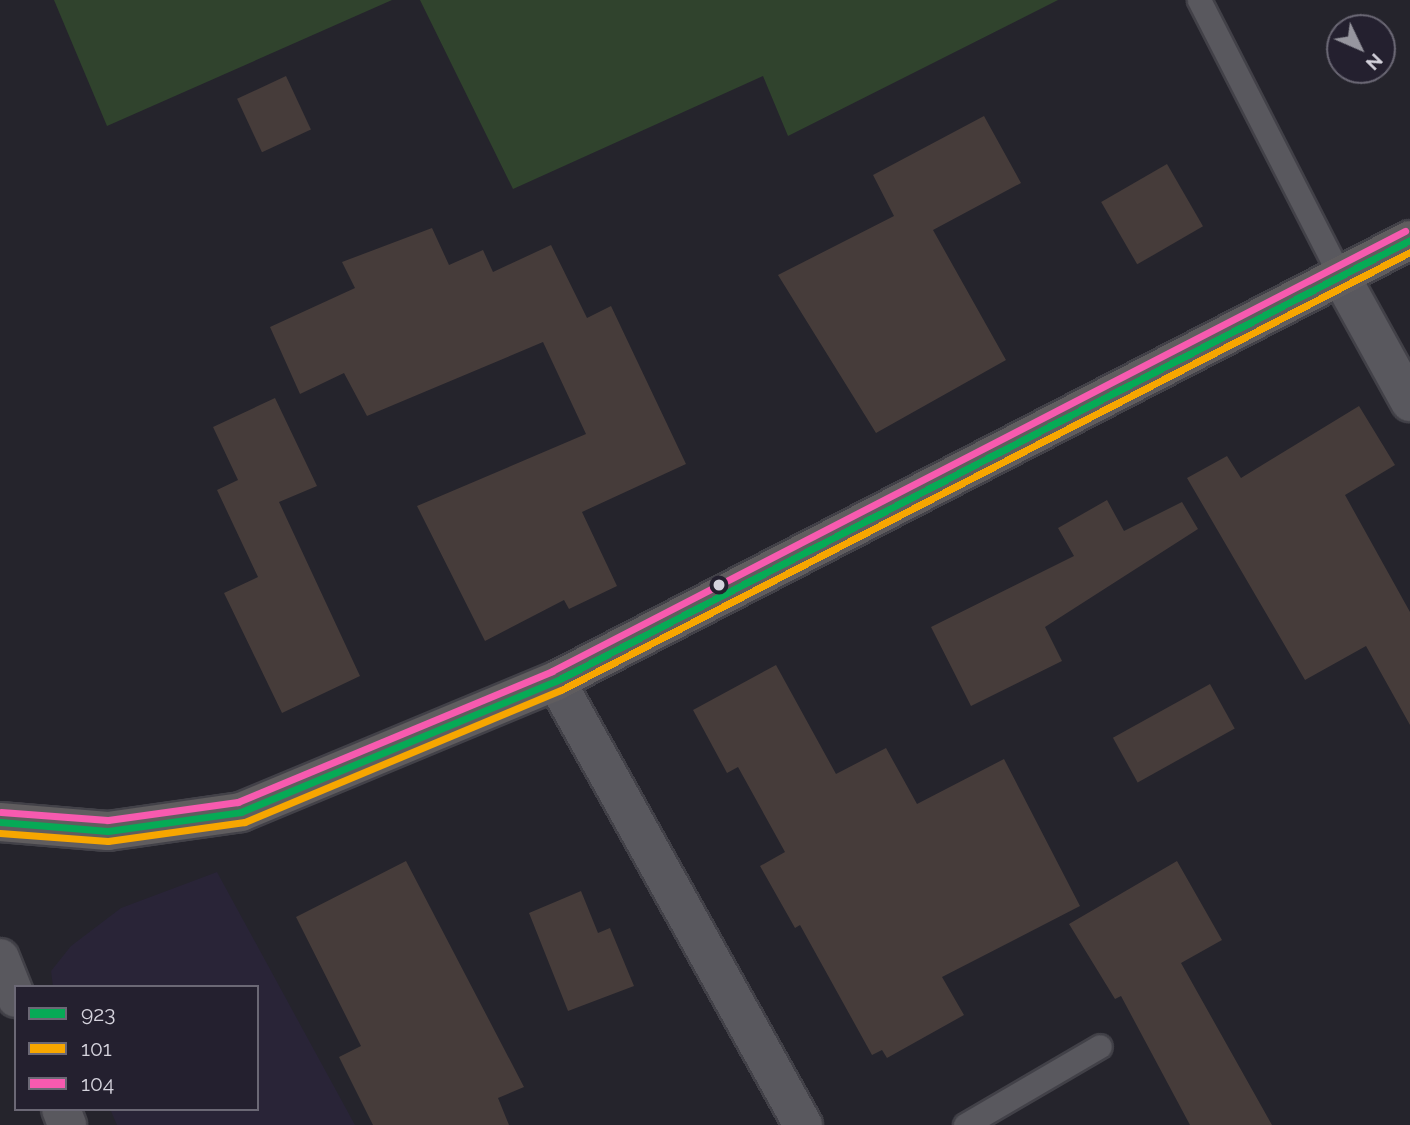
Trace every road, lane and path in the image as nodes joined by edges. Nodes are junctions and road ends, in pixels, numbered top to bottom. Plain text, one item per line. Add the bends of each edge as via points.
1 (1199, 0) edge
2 (1410, 240) edge
3 (1341, 277) junction
4 (1410, 402) edge
5 (556, 681) junction
6 (0, 822) edge
7 (0, 958) edge
8 (14, 994) edge
9 (1100, 1046) dead end
10 (803, 1125) edge
11 (965, 1125) edge

1 - 3 lane
2 - 3 street
3 - 4 street
3 - 5 street
5 - 6 street via 241,812 108,831
5 - 10 street
7 - 8 street
9 - 11 lane

